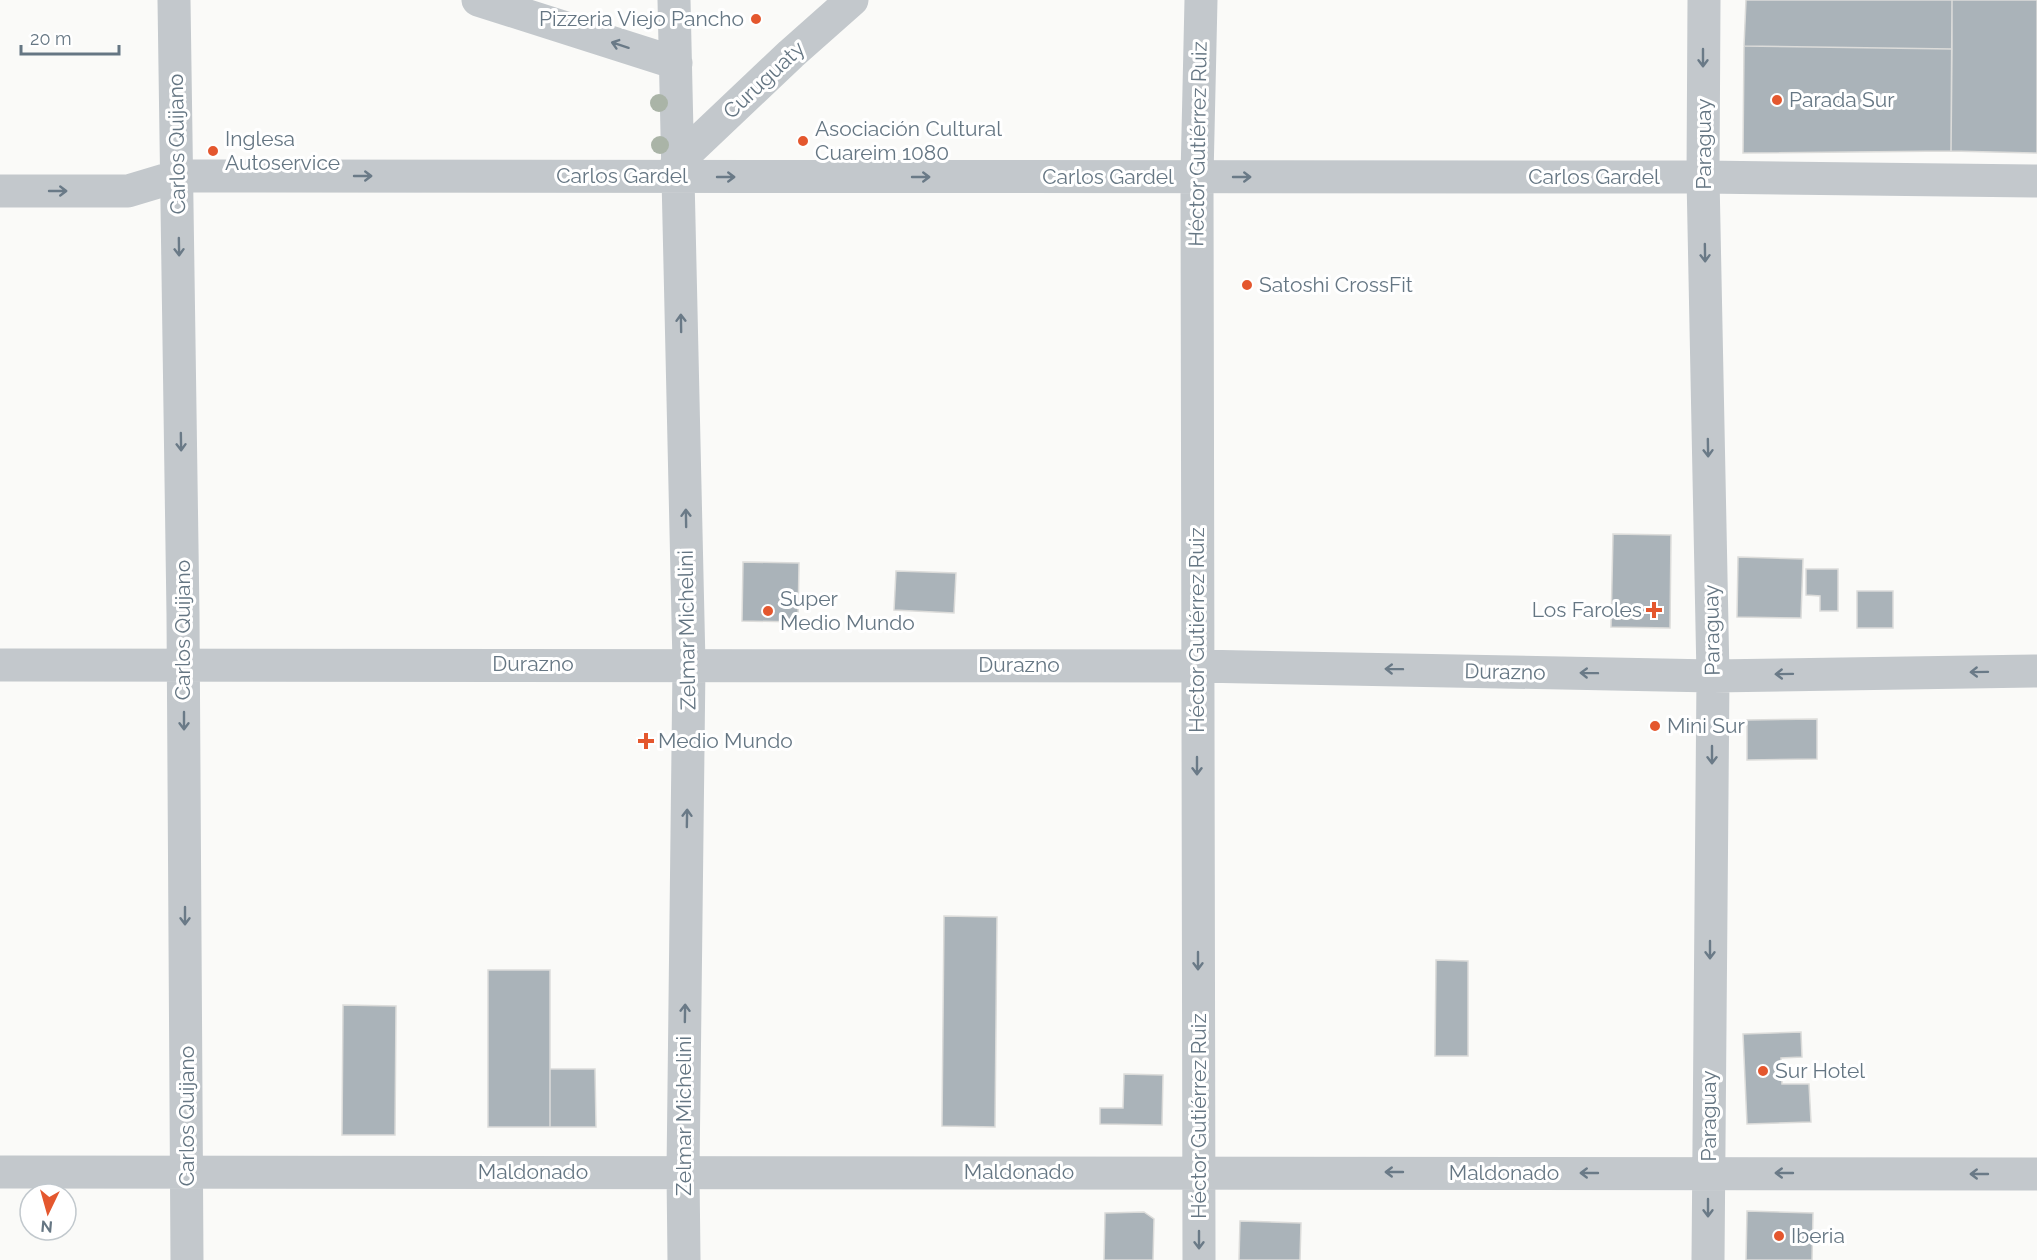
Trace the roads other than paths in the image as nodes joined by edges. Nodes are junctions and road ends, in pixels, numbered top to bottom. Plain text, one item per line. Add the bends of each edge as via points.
1 (174, 0) edge
2 (478, 0) edge
3 (674, 0) edge
4 (852, 0) edge
5 (1201, 0) edge
6 (1704, 0) edge
7 (676, 63) junction
8 (677, 170) junction
9 (178, 176) junction
10 (1197, 177) junction
11 (1703, 177) junction
12 (2037, 181) edge
13 (0, 191) edge
14 (184, 664) junction
15 (689, 664) junction
16 (0, 665) edge
17 (1197, 666) junction
18 (2037, 671) edge
19 (1713, 675) junction
20 (0, 1172) edge
21 (187, 1172) junction
22 (683, 1172) junction
23 (1199, 1172) junction
24 (1708, 1173) junction
25 (2037, 1174) edge
26 (187, 1260) edge
27 (684, 1260) edge
28 (1199, 1260) edge
29 (1708, 1260) edge

1 - 9 street, Carlos Quijano
7 -> 2 street
3 - 7 street, Zelmar Michelini
4 - 8 street, Curuguaty via 791,54
5 - 10 street, Héctor Gutiérrez Ruiz
6 -> 11 street, Paraguay
7 - 8 street, Zelmar Michelini
9 -> 8 street, Carlos Gardel
8 -> 10 street, Carlos Gardel
15 -> 8 street, Zelmar Michelini
13 -> 9 street, Carlos Gardel via 128,191
9 -> 14 street, Carlos Quijano
10 -> 11 street, Carlos Gardel
10 - 17 street, Héctor Gutiérrez Ruiz
11 - 12 street, Carlos Gardel
11 -> 19 street, Paraguay
14 - 15 street, Durazno
14 - 16 street, Durazno
14 -> 21 street, Carlos Quijano
15 - 17 street, Durazno
22 -> 15 street, Zelmar Michelini
19 -> 17 street, Durazno
17 -> 23 street, Héctor Gutiérrez Ruiz
18 -> 19 street, Durazno
19 -> 24 street, Paraguay
20 - 21 street, Maldonado
21 - 22 street, Maldonado
21 - 26 street, Carlos Quijano
22 - 23 street, Maldonado
22 - 27 street, Zelmar Michelini
24 -> 23 street, Maldonado
23 -> 28 street, Héctor Gutiérrez Ruiz
25 -> 24 street, Maldonado
24 -> 29 street, Paraguay

